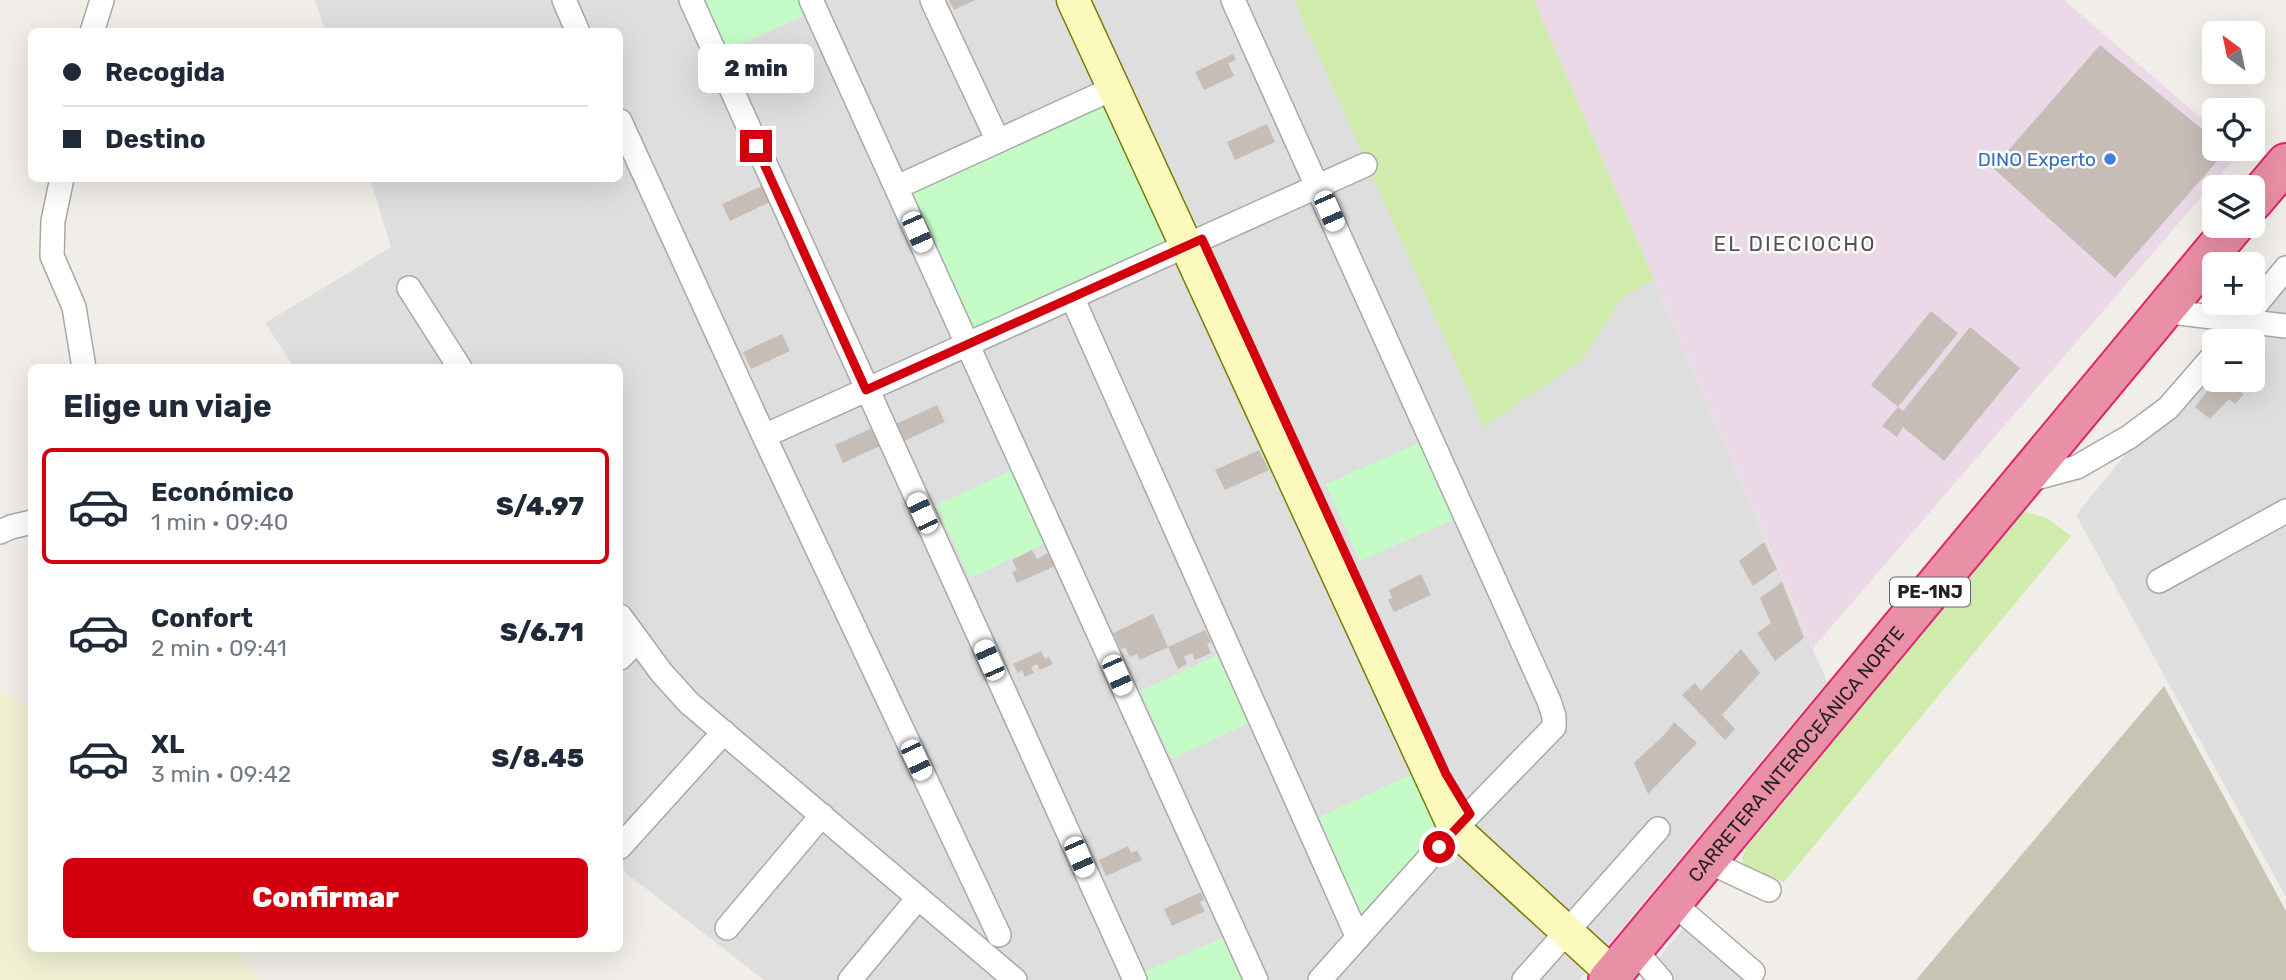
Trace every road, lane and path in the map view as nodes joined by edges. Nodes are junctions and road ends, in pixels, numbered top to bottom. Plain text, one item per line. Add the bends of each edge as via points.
1 (102, 0) edge
2 (564, 0) edge
3 (691, 0) edge
4 (811, 0) edge
5 (932, 0) edge
6 (1073, 0) edge
7 (1094, 0) edge
8 (1233, 0) edge
9 (93, 28) edge
10 (576, 28) edge
11 (1114, 88) junction
12 (623, 128) edge
13 (998, 141) junction
14 (2286, 163) edge
15 (1365, 166) dead end
16 (61, 182) edge
17 (897, 187) junction
18 (1318, 187) junction
19 (2265, 188) edge
20 (2224, 238) edge
21 (1195, 242) junction
22 (2286, 268) edge
23 (410, 288) dead end
24 (1072, 297) junction
25 (2163, 311) junction
26 (2245, 320) junction
27 (2286, 326) edge
28 (2237, 329) edge
29 (967, 344) junction
30 (83, 364) edge
31 (458, 364) edge
32 (2202, 369) edge
33 (866, 390) junction
34 (764, 436) junction
35 (2022, 482) junction
36 (2286, 512) edge
37 (28, 523) edge
38 (0, 532) edge
39 (2159, 581) dead end
40 (623, 620) edge
41 (637, 641) junction
42 (623, 655) edge
43 (723, 732) junction
44 (822, 815) junction
45 (1462, 822) junction
46 (1658, 829) dead end
47 (623, 844) edge
48 (1707, 862) junction
49 (1769, 890) dead end
50 (918, 898) junction
51 (1673, 903) junction
52 (1574, 924) junction
53 (727, 928) dead end
54 (999, 935) dead end
55 (1358, 938) junction
56 (1621, 965) edge
57 (1754, 972) dead end
58 (850, 980) edge
59 (1015, 980) edge
60 (1135, 980) edge
61 (1256, 980) edge
62 (1320, 980) edge
63 (1524, 980) edge
64 (1661, 980) edge

1 - 9 street
2 - 10 street
3 - 33 street
4 - 17 street
5 - 13 street
6 - 11 street
7 - 21 street
8 - 18 street
11 - 13 street
11 - 21 street
12 - 34 street
13 - 17 street
14 - 19 highway
15 - 18 street
16 - 30 street via 52,256 75,307
17 - 29 street
18 - 21 street
18 - 45 street via 1553,712 1554,727
20 - 25 highway, CARRETERA INTEROCEÁNICA NORTE / PE-1NJ
21 - 24 street
21 - 45 street
22 - 26 street
23 - 31 street
24 - 29 street
24 - 55 street
25 - 26 street
25 - 35 highway, CARRETERA INTEROCEÁNICA NORTE / PE-1NJ
26 - 27 street
26 - 28 street
29 - 33 street
29 - 61 street
32 - 35 street via 2168,408 2129,437 2077,467
33 - 34 street
33 - 60 street
34 - 54 street
35 - 48 highway, CARRETERA INTEROCEÁNICA NORTE / PE-1NJ
36 - 39 street
37 - 38 street
40 - 41 street
41 - 42 street
41 - 43 street via 689,703
43 - 44 street
43 - 47 street
44 - 50 street
44 - 53 street
45 - 52 street
45 - 55 street
46 - 52 street
48 - 49 street
48 - 51 highway, CARRETERA INTEROCEÁNICA NORTE / PE-1NJ
50 - 58 street
50 - 59 street
51 - 56 highway, CARRETERA INTEROCEÁNICA NORTE / PE-1NJ
51 - 57 street
52 - 56 street
52 - 63 street
55 - 62 street
56 - 64 street

